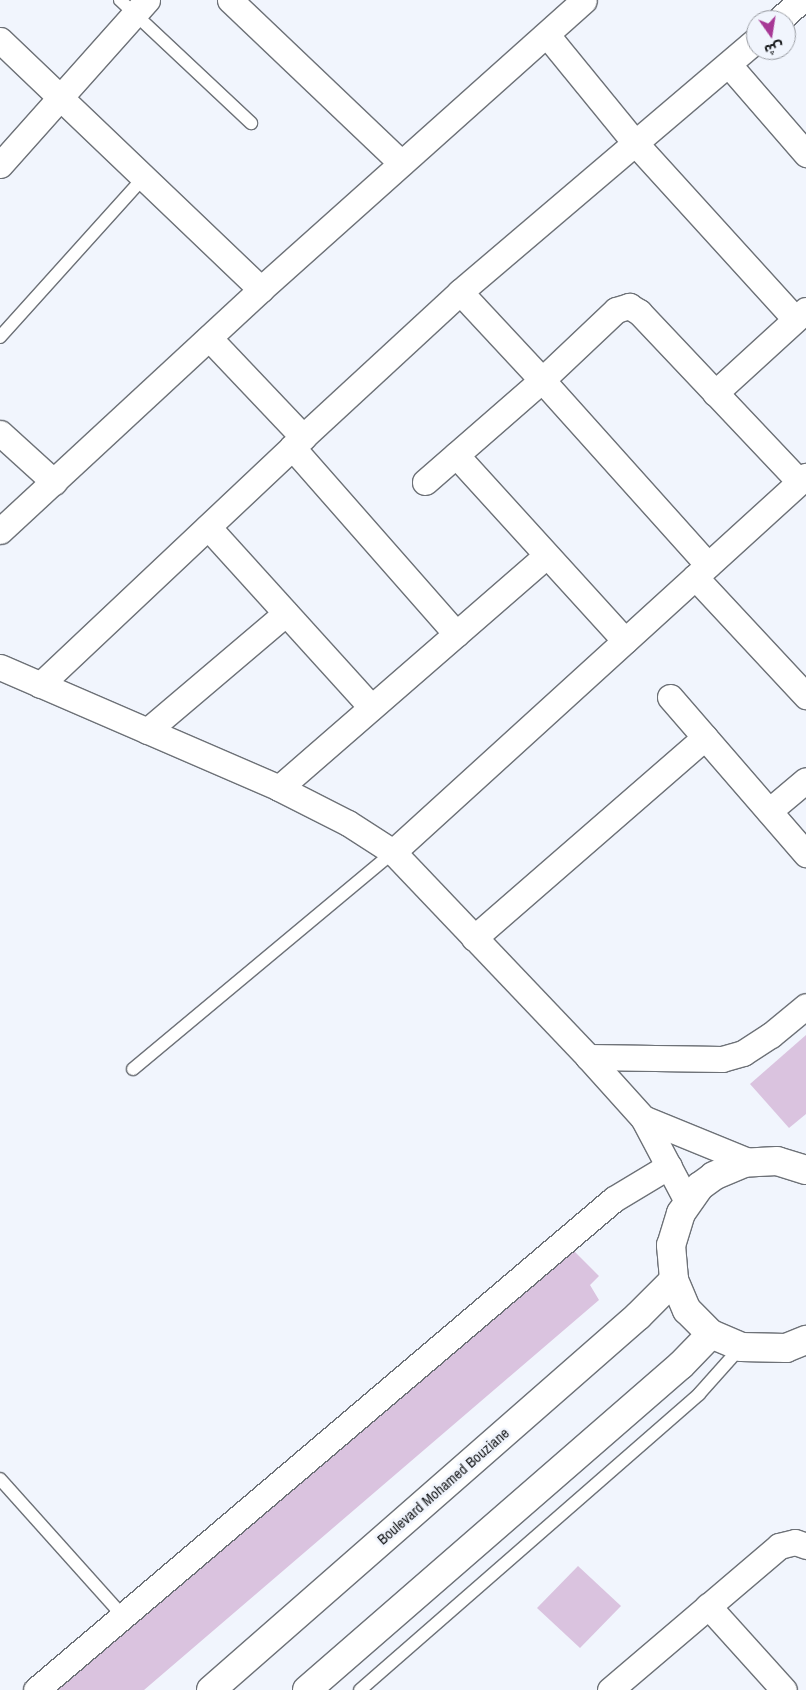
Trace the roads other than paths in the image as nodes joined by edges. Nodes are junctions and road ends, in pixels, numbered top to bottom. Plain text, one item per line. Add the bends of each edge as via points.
1 (230, 0) edge
2 (584, 0) edge
3 (801, 0) edge
4 (134, 5) edge
5 (790, 10) edge
6 (547, 35) junction
7 (0, 40) edge
8 (746, 49) edge
9 (729, 65) junction
10 (60, 97) junction
11 (252, 123) dead end
12 (636, 144) junction
13 (806, 154) edge
14 (401, 163) junction
15 (0, 165) edge
16 (144, 177) junction
17 (261, 289) junction
18 (460, 292) junction
19 (801, 314) edge
20 (0, 337) edge
21 (209, 338) junction
22 (542, 380) junction
23 (716, 393) junction
24 (0, 433) edge
25 (298, 442) junction
26 (456, 455) junction
27 (803, 479) edge
28 (54, 482) junction
29 (424, 482) dead end
30 (208, 527) junction
31 (0, 530) edge
32 (546, 556) junction
33 (702, 571) junction
34 (286, 613) junction
35 (456, 634) junction
36 (625, 641) junction
37 (0, 667) edge
38 (40, 685) junction
39 (806, 696) edge
40 (670, 698) dead end
41 (371, 707) junction
42 (147, 731) junction
43 (705, 737) junction
44 (806, 780) edge
45 (280, 788) junction
46 (769, 811) junction
47 (393, 852) junction
48 (806, 854) edge
49 (474, 938) junction
50 (806, 1006) edge
51 (588, 1057) junction
52 (133, 1069) dead end
53 (643, 1118) junction
54 (754, 1163) junction
55 (668, 1166) junction
56 (806, 1170) edge
57 (688, 1203) junction
58 (674, 1280) junction
59 (711, 1334) junction
60 (806, 1340) edge
61 (741, 1347) junction
62 (0, 1479) edge
63 (806, 1546) edge
64 (708, 1606) junction
65 (122, 1615) junction
66 (36, 1690) edge
67 (211, 1690) edge
68 (307, 1690) edge
69 (360, 1690) edge
70 (610, 1690) edge
71 (784, 1690) edge

1 - 14 street
2 - 6 street
3 - 5 street
4 - 10 street
4 - 11 lane
6 - 12 street
6 - 14 street
7 - 10 street
8 - 9 street
9 - 12 street
9 - 13 street
10 - 15 street
10 - 16 street
12 - 18 street
12 - 19 street
14 - 17 street
16 - 17 street
16 - 20 lane
17 - 21 street
18 - 22 street
18 - 25 street
19 - 23 street
21 - 25 street
21 - 28 street
22 - 23 street via 616,310 629,306 639,312
22 - 26 street
22 - 33 street
23 - 27 street
24 - 28 street
25 - 30 street
25 - 35 street
26 - 29 street
26 - 32 street
27 - 33 street
28 - 31 street
30 - 34 street
30 - 38 street
32 - 35 street
32 - 36 street
33 - 36 street
33 - 39 street
34 - 41 street
34 - 42 street
35 - 41 street
36 - 47 street
37 - 38 street
38 - 42 street
40 - 43 street
41 - 45 street
42 - 45 street
43 - 46 street
43 - 49 street
44 - 46 street
45 - 47 street via 348,823
46 - 48 street
47 - 49 street
47 - 52 lane
49 - 51 street
50 - 51 street via 772,1035 743,1052 722,1059
51 - 53 street
53 - 54 street
53 - 55 street
54 - 56 street via 777,1162
54 - 57 street via 744,1163 714,1176 700,1186
55 - 57 street
55 - 65 street via 614,1199
57 - 58 street via 681,1213 671,1245
58 - 59 street via 687,1310
58 - 67 street, Boulevard Mohamed Bouziane via 638,1316
59 - 61 street
59 - 68 street via 681,1365
60 - 61 street via 786,1348
61 - 69 lane via 699,1394
62 - 65 lane
63 - 64 street via 795,1542 779,1546
64 - 70 street
64 - 71 street
65 - 66 street

